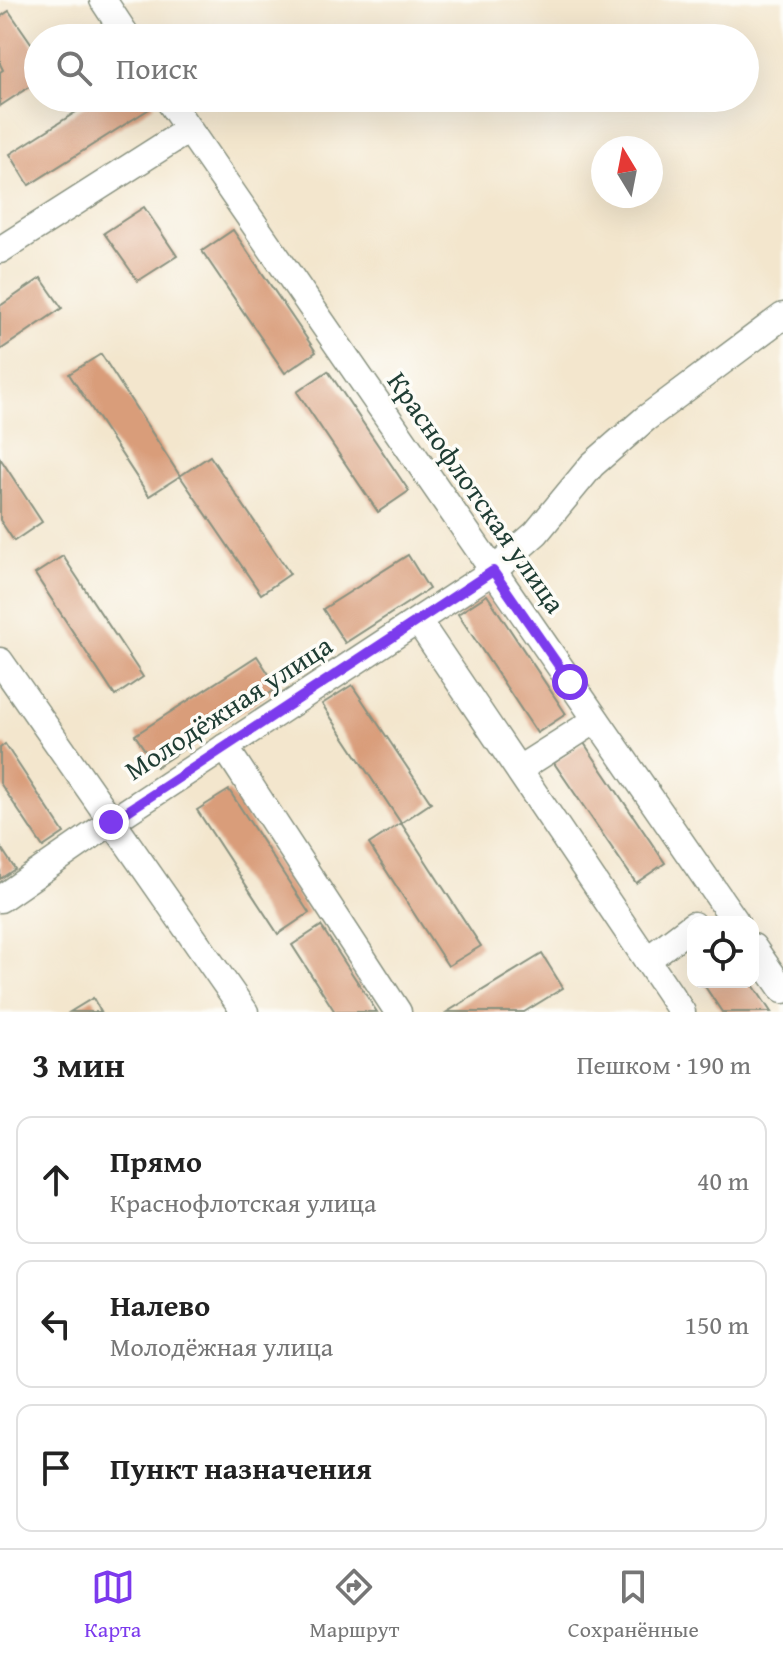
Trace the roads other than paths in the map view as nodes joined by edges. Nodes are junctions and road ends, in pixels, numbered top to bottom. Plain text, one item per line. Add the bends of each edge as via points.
1 (103, 0) edge
2 (119, 24) edge
3 (176, 112) edge
4 (188, 130) junction
5 (0, 250) edge
6 (783, 316) edge
7 (493, 571) junction
8 (418, 621) junction
9 (0, 661) edge
10 (596, 720) junction
11 (225, 747) junction
12 (519, 769) junction
13 (111, 822) junction
14 (0, 899) edge
15 (730, 913) edge
16 (687, 930) edge
17 (759, 956) edge
18 (647, 960) junction
19 (783, 990) edge
20 (245, 1012) edge
21 (398, 1012) edge
22 (682, 1012) edge

1 - 2 street
3 - 4 street, Краснофлотская улица
4 - 5 street
4 - 7 street, Краснофлотская улица
6 - 7 street, Молодёжная улица via 592,465 536,533
7 - 8 street, Молодёжная улица
7 - 10 street, Краснофлотская улица
8 - 11 street, Молодёжная улица
8 - 12 street
9 - 13 street
10 - 12 street
10 - 15 street, Краснофлотская улица
11 - 13 street, Молодёжная улица
11 - 21 street
12 - 18 street
13 - 14 street, Молодёжная улица
13 - 20 street
16 - 18 street
17 - 19 street
18 - 22 street

